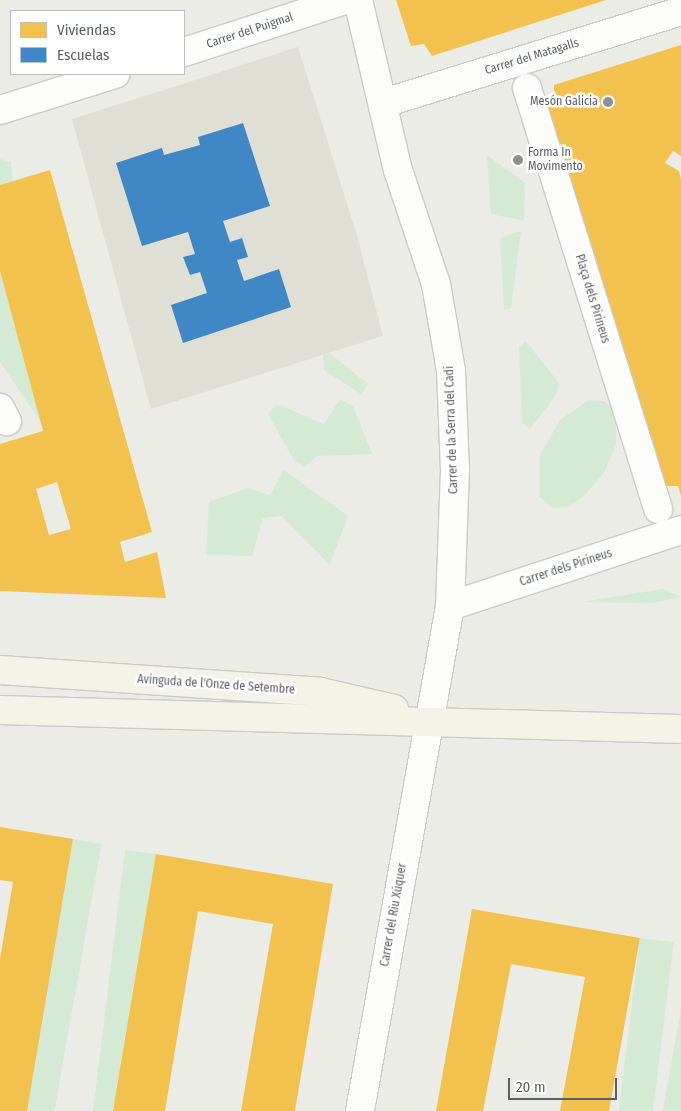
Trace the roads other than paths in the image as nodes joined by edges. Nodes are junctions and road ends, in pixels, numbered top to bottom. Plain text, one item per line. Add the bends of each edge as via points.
1 (345, 0) edge
2 (358, 0) edge
3 (681, 11) edge
4 (185, 52) edge
5 (112, 75) edge
6 (527, 88) dead end
7 (384, 103) junction
8 (0, 110) edge
9 (658, 509) dead end
10 (681, 530) edge
11 (450, 606) junction
12 (0, 670) edge
13 (0, 710) edge
14 (429, 719) junction
15 (681, 729) edge
16 (360, 1111) edge

1 - 4 street, Carrer del Puigmal
2 - 7 street, Carrer de la Serra del Cadí
3 - 7 street, Carrer del Matagalls
5 - 8 street
6 - 9 street, Plaça dels Pirineus
7 - 11 street, Carrer de la Serra del Cadí via 398,170 436,284 451,371 455,470
10 - 11 street, Carrer dels Pirineus
11 - 14 street, Carrer de la Serra del Cadí
12 - 14 main road, Avinguda de l'Onze de Setembre via 320,692
13 - 14 main road, Avinguda de l'Onze de Setembre
14 - 15 main road, Avinguda de l'Onze de Setembre
14 - 16 street, Carrer del Riu Xúquer

